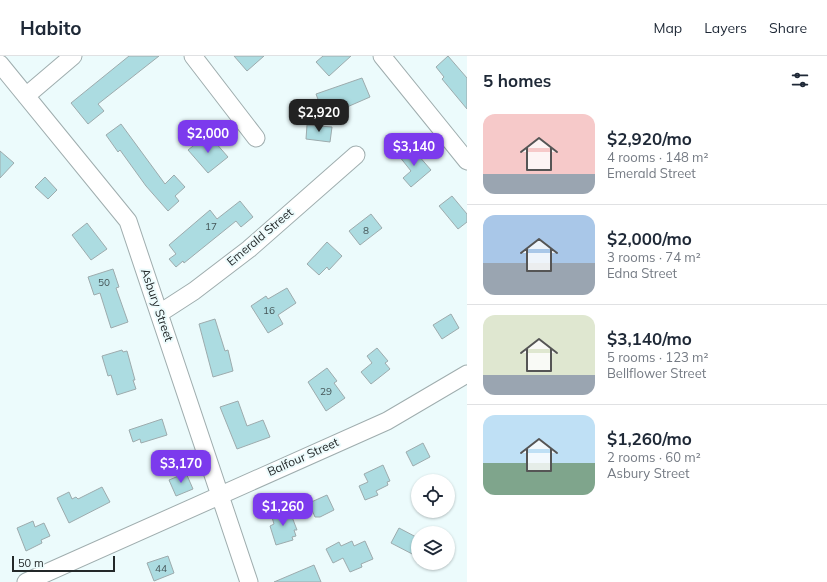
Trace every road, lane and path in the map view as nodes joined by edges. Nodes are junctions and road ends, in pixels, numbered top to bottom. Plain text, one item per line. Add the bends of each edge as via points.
1 (73, 56) edge
2 (193, 56) edge
3 (382, 56) edge
4 (0, 64) edge
5 (26, 96) junction
6 (256, 138) dead end
7 (356, 154) dead end
8 (467, 161) edge
9 (160, 314) junction
10 (467, 374) edge
11 (221, 494) junction
12 (26, 582) edge
13 (249, 582) edge

1 - 5 street
2 - 6 street
3 - 8 street
4 - 5 street, Asbury Street
5 - 9 street, Asbury Street via 128,221
7 - 9 street, Emerald Street via 248,249
9 - 11 street, Asbury Street
10 - 11 street, Balfour Street via 387,421
11 - 12 street, Balfour Street
11 - 13 street, Asbury Street

